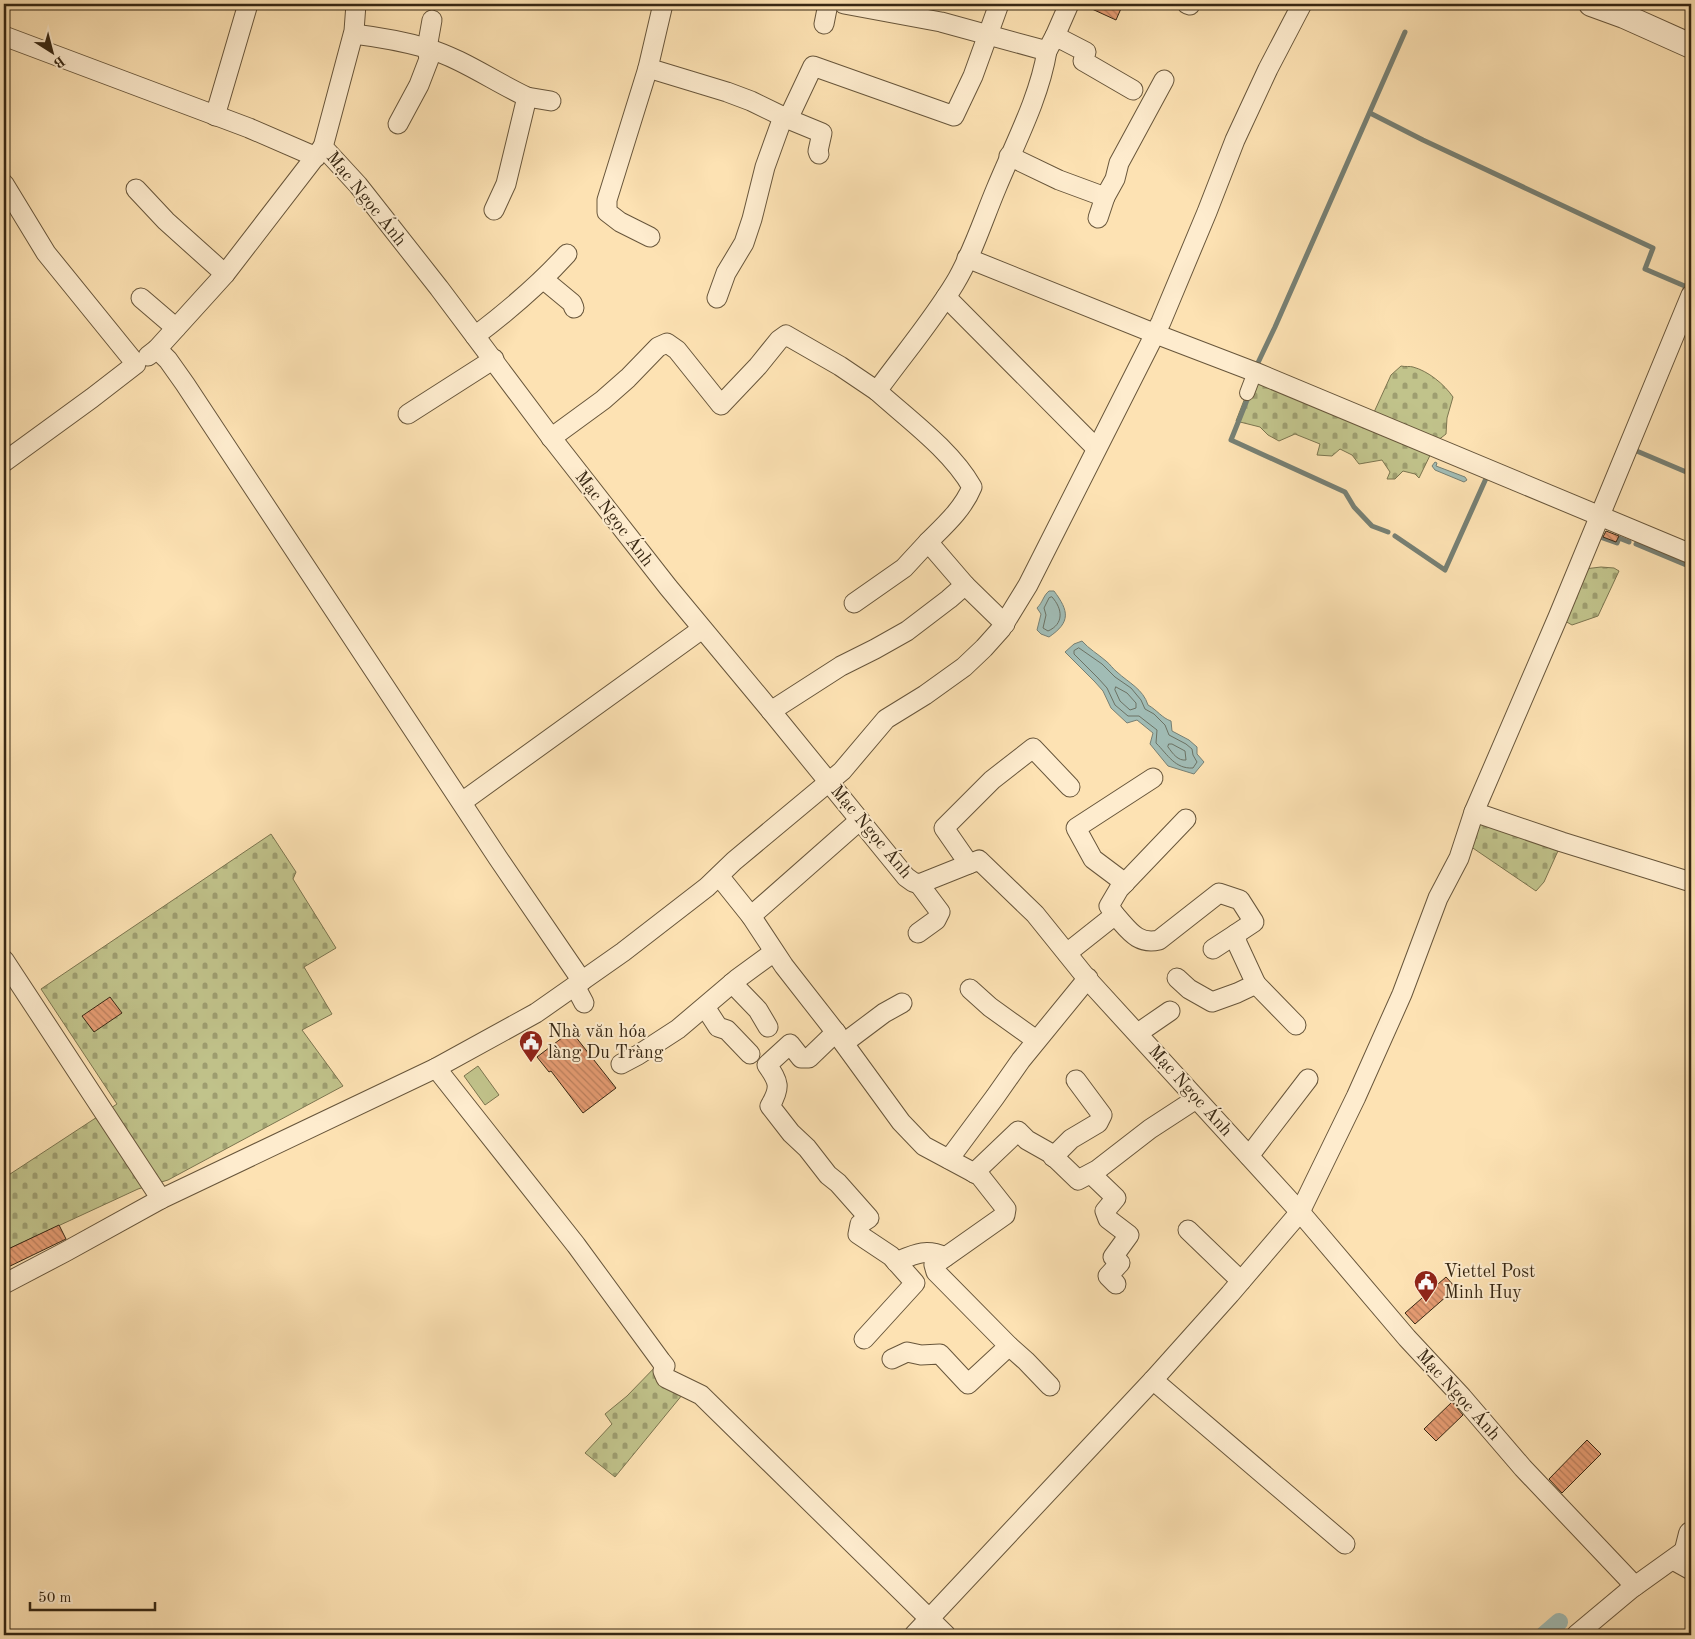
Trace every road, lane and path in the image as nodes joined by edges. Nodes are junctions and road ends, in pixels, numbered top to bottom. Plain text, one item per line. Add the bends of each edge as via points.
1 (248, 4) edge
2 (356, 4) edge
3 (663, 4) edge
4 (828, 4) edge
5 (999, 4) edge
6 (1069, 4) edge
7 (1302, 4) edge
8 (1591, 4) edge
9 (854, 5) edge
10 (432, 20) dead end
11 (824, 24) dead end
12 (354, 34) junction
13 (988, 35) junction
14 (4, 36) edge
15 (1051, 44) junction
16 (1691, 46) edge
17 (427, 48) junction
18 (648, 68) junction
19 (1164, 80) dead end
20 (1133, 90) dead end
21 (527, 97) junction
22 (551, 101) dead end
23 (215, 116) junction
24 (786, 118) junction
25 (398, 124) dead end
26 (320, 152) junction
27 (819, 154) dead end
28 (1010, 156) junction
29 (4, 184) edge
30 (136, 189) dead end
31 (1105, 197) junction
32 (494, 210) dead end
33 (1098, 218) dead end
34 (650, 237) dead end
35 (567, 254) dead end
36 (968, 258) junction
37 (225, 274) junction
38 (543, 279) junction
39 (1691, 294) edge
40 (946, 297) junction
41 (141, 298) dead end
42 (717, 298) dead end
43 (574, 308) dead end
44 (176, 328) junction
45 (1684, 333) edge
46 (1155, 334) junction
47 (476, 336) junction
48 (157, 349) junction
49 (494, 359) junction
50 (136, 364) junction
51 (1255, 372) junction
52 (877, 391) junction
53 (1247, 393) dead end
54 (408, 414) dead end
55 (551, 438) junction
56 (1096, 448) junction
57 (4, 462) edge
58 (1598, 516) junction
59 (928, 542) junction
60 (1691, 554) edge
61 (965, 585) junction
62 (854, 603) dead end
63 (1004, 624) junction
64 (702, 629) junction
65 (771, 711) junction
66 (1153, 778) dead end
67 (829, 782) junction
68 (1070, 786) dead end
69 (462, 802) junction
70 (1474, 812) junction
71 (1186, 819) dead end
72 (860, 820) junction
73 (969, 864) junction
74 (719, 876) junction
75 (1691, 882) edge
76 (1125, 883) junction
77 (919, 884) junction
78 (1115, 915) junction
79 (751, 916) junction
80 (918, 933) dead end
81 (1236, 934) junction
82 (1213, 950) dead end
83 (774, 952) junction
84 (1067, 953) junction
85 (4, 960) edge
86 (1088, 978) junction
87 (1177, 978) dead end
88 (732, 983) junction
89 (578, 984) junction
90 (1256, 984) junction
91 (970, 989) dead end
92 (584, 1003) dead end
93 (902, 1003) dead end
94 (705, 1008) junction
95 (1170, 1011) dead end
96 (1296, 1025) dead end
97 (768, 1028) dead end
98 (1138, 1033) junction
99 (840, 1038) junction
100 (1036, 1040) junction
101 (750, 1054) dead end
102 (621, 1064) dead end
103 (436, 1068) junction
104 (1308, 1079) dead end
105 (1076, 1080) dead end
106 (1196, 1099) junction
107 (1249, 1156) junction
108 (1053, 1157) junction
109 (949, 1159) junction
110 (974, 1173) junction
111 (1091, 1174) junction
112 (161, 1199) junction
113 (1300, 1212) junction
114 (1188, 1230) dead end
115 (945, 1257) junction
116 (896, 1262) junction
117 (1241, 1281) junction
118 (4, 1284) edge
119 (1116, 1284) dead end
120 (864, 1338) dead end
121 (1009, 1346) junction
122 (892, 1359) dead end
123 (1153, 1380) junction
124 (1050, 1386) dead end
125 (1345, 1544) dead end
126 (1687, 1552) edge
127 (1635, 1586) junction
128 (929, 1619) junction
129 (914, 1635) edge
130 (946, 1635) edge
131 (1576, 1635) edge

1 - 23 street
2 - 12 street, Mạc Ngọc Ánh
3 - 18 street
4 - 11 street
5 - 13 street
6 - 15 street
7 - 46 street via 1235,140
8 - 16 street
9 - 13 street
10 - 17 street
12 - 17 street
12 - 26 street, Mạc Ngọc Ánh
13 - 15 street
13 - 24 street via 954,116 813,66
14 - 23 street
15 - 20 street via 1086,52 1083,61
15 - 28 street
17 - 21 street
17 - 25 street via 429,60
18 - 24 street via 727,92
18 - 34 street via 607,200 607,212
19 - 31 street
21 - 22 street
21 - 32 street via 506,184
23 - 26 street
24 - 27 street via 822,134
24 - 42 street via 765,167 744,243 726,273
26 - 37 street
26 - 47 street, Mạc Ngọc Ánh via 363,179
28 - 31 street via 1059,180
28 - 36 street
29 - 50 street via 46,253
30 - 37 street
31 - 33 street
35 - 38 street
36 - 40 street
36 - 46 street
37 - 44 street
38 - 43 street
38 - 47 street
39 - 45 street
40 - 52 street
40 - 56 street
41 - 44 street
44 - 48 street
45 - 58 street
46 - 51 street
46 - 56 street
47 - 49 street, Mạc Ngọc Ánh
48 - 50 street
48 - 69 street via 185,384
49 - 54 street
49 - 55 street, Mạc Ngọc Ánh
50 - 57 street
51 - 53 street
51 - 58 street
52 - 55 street via 786,335 721,405 677,350 667,344 658,347 603,400
52 - 59 street via 938,446 972,487 959,510
55 - 64 street, Mạc Ngọc Ánh
56 - 63 street via 1028,585
58 - 60 street
58 - 70 street
59 - 61 street
59 - 62 street via 904,568
61 - 63 street
61 - 65 street via 907,632 841,666
63 - 67 street via 964,667 886,719
64 - 65 street, Mạc Ngọc Ánh
64 - 69 street
65 - 67 street, Mạc Ngọc Ánh
66 - 76 street via 1076,828 1093,859
67 - 72 street, Mạc Ngọc Ánh
67 - 74 street
68 - 73 street via 1033,748 992,780 944,828
69 - 89 street
70 - 75 street
70 - 113 street via 1459,858 1438,898 1399,1002
71 - 76 street
72 - 77 street, Mạc Ngọc Ánh via 906,877
72 - 79 street
73 - 77 street, Mạc Ngọc Ánh
73 - 84 street, Mạc Ngọc Ánh via 982,861 1035,914
74 - 79 street
74 - 89 street
76 - 78 street via 1109,906
77 - 80 street via 940,912 936,920
78 - 81 street via 1140,940 1150,942 1159,940 1219,893 1240,900 1254,922
78 - 84 street
79 - 83 street
81 - 82 street
81 - 90 street
83 - 88 street
83 - 99 street
84 - 86 street, Mạc Ngọc Ánh
85 - 112 street
86 - 98 street, Mạc Ngọc Ánh
86 - 100 street
87 - 90 street via 1212,1002
88 - 94 street
88 - 97 street via 758,1010
89 - 92 street
89 - 103 street via 512,1027
90 - 96 street
91 - 100 street
93 - 99 street
94 - 101 street via 718,1027 727,1030
94 - 102 street via 678,1030
95 - 98 street
98 - 106 street, Mạc Ngọc Ánh
99 - 109 street via 907,1128 924,1146
99 - 116 street via 809,1058 802,1058 790,1044 767,1065 778,1087 770,1106 784,1116 791,1133 869,1218 860,1224 858,1234
100 - 109 street
103 - 112 street
103 - 128 street via 576,1245 665,1366 666,1378 701,1395
104 - 107 street
105 - 108 street via 1102,1115 1098,1123 1072,1139
106 - 107 street, Mạc Ngọc Ánh
106 - 111 street
107 - 113 street, Mạc Ngọc Ánh
108 - 110 street via 1018,1131
108 - 111 street via 1078,1180
109 - 110 street
110 - 115 street via 1006,1209 1005,1215
111 - 119 street via 1116,1198 1105,1211 1108,1219 1128,1235 1114,1257 1120,1263 1108,1276
112 - 118 street
113 - 117 street
113 - 127 street, Mạc Ngọc Ánh via 1523,1468
114 - 117 street
115 - 116 street via 935,1252 917,1253
115 - 121 street via 934,1266 936,1272
116 - 120 street via 915,1283
117 - 123 street
121 - 122 street via 968,1384 940,1354 907,1352
121 - 124 street
123 - 125 street
123 - 128 street
126 - 127 street
127 - 131 street
128 - 129 street
128 - 130 street

